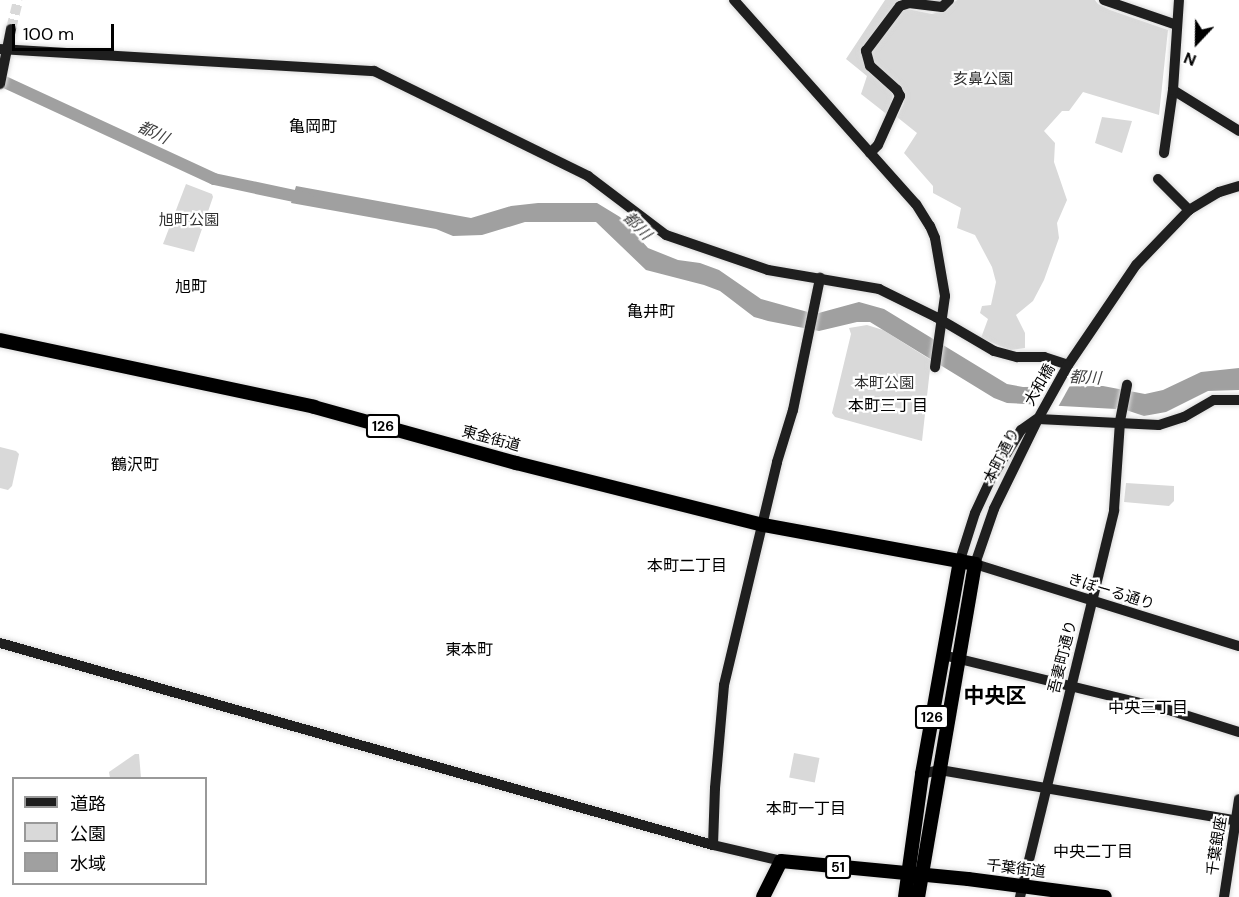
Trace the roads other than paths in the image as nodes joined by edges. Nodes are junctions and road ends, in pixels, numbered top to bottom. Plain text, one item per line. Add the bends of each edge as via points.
1 (734, 0) edge
2 (949, 0) edge
3 (1104, 0) edge
4 (1179, 0) edge
5 (1177, 25) junction
6 (11, 29) tunnel mouth
7 (3, 50) edge
8 (0, 84) edge
9 (1173, 90) junction
10 (1239, 131) edge
11 (870, 153) junction
12 (1164, 153) dead end
13 (1158, 179) dead end
14 (1239, 186) edge
15 (1189, 210) junction
16 (820, 278) junction
17 (942, 321) junction
18 (0, 340) edge
19 (1068, 365) junction
20 (935, 367) dead end
21 (1127, 385) dead end
22 (1239, 400) edge
23 (1038, 419) junction
24 (1120, 422) junction
25 (763, 525) junction
26 (960, 560) junction
27 (975, 564) junction
28 (1092, 602) junction
29 (0, 643) edge
30 (1239, 646) edge
31 (944, 655) junction
32 (960, 658) junction
33 (1072, 686) junction
34 (1239, 732) edge
35 (940, 770) junction
36 (922, 774) junction
37 (1046, 788) junction
38 (1239, 800) edge
39 (1237, 821) edge
40 (713, 845) junction
41 (781, 861) junction
42 (907, 874) junction
43 (922, 875) junction
44 (1021, 892) edge
45 (763, 897) edge
46 (905, 897) edge
47 (918, 897) edge
48 (1105, 897) edge
49 (1224, 897) edge

1 - 11 street
2 - 11 street via 942,7 909,3 900,6 866,51 870,66 900,96
3 - 5 street
4 - 5 street
5 - 9 street
6 - 7 street
7 - 8 street
7 - 16 street via 374,71 588,176 666,235 751,266
9 - 10 street
9 - 12 street
11 - 17 street via 916,204 932,232 944,288
13 - 15 street
14 - 15 street, 大和橋 via 1219,192
15 - 19 street, 大和橋 via 1136,265
16 - 17 street via 879,289
16 - 25 street
17 - 19 street via 1004,355 1044,357
17 - 20 street
18 - 25 highway, 東金街道 / 126 via 314,407
19 - 23 street, 大和橋
21 - 24 street, 吾妻町通り
22 - 24 street via 1214,400 1160,425
23 - 24 street
23 - 26 street, 本町通り via 1021,430 992,477
23 - 27 street, 本町通り via 994,509
24 - 28 street, 吾妻町通り via 1114,510
25 - 26 highway, 東金街道 / 126
25 - 40 street via 724,685
26 - 27 highway, 東金街道 / 126
26 - 31 highway, 本町通り / 126
27 - 28 street, きぼーる通り
27 - 32 highway, 本町通り / 126
28 - 30 street, きぼーる通り
28 - 33 street, 吾妻町通り
29 - 40 street
31 - 32 street
31 - 36 highway, 本町通り / 126
32 - 33 street
32 - 35 highway, 本町通り / 126
33 - 34 street
33 - 37 street, 吾妻町通り
35 - 36 street
35 - 37 street
35 - 43 highway, 本町通り / 126
36 - 42 highway, 本町通り / 126
37 - 39 street
37 - 44 street, 吾妻町通り
38 - 39 street, 千葉銀座
39 - 49 street, 千葉銀座
40 - 41 street
41 - 42 highway, 51
41 - 45 highway
42 - 43 highway, 51
42 - 46 highway, 126
43 - 44 highway, 千葉街道
43 - 47 highway, 126
44 - 48 highway, 千葉街道

